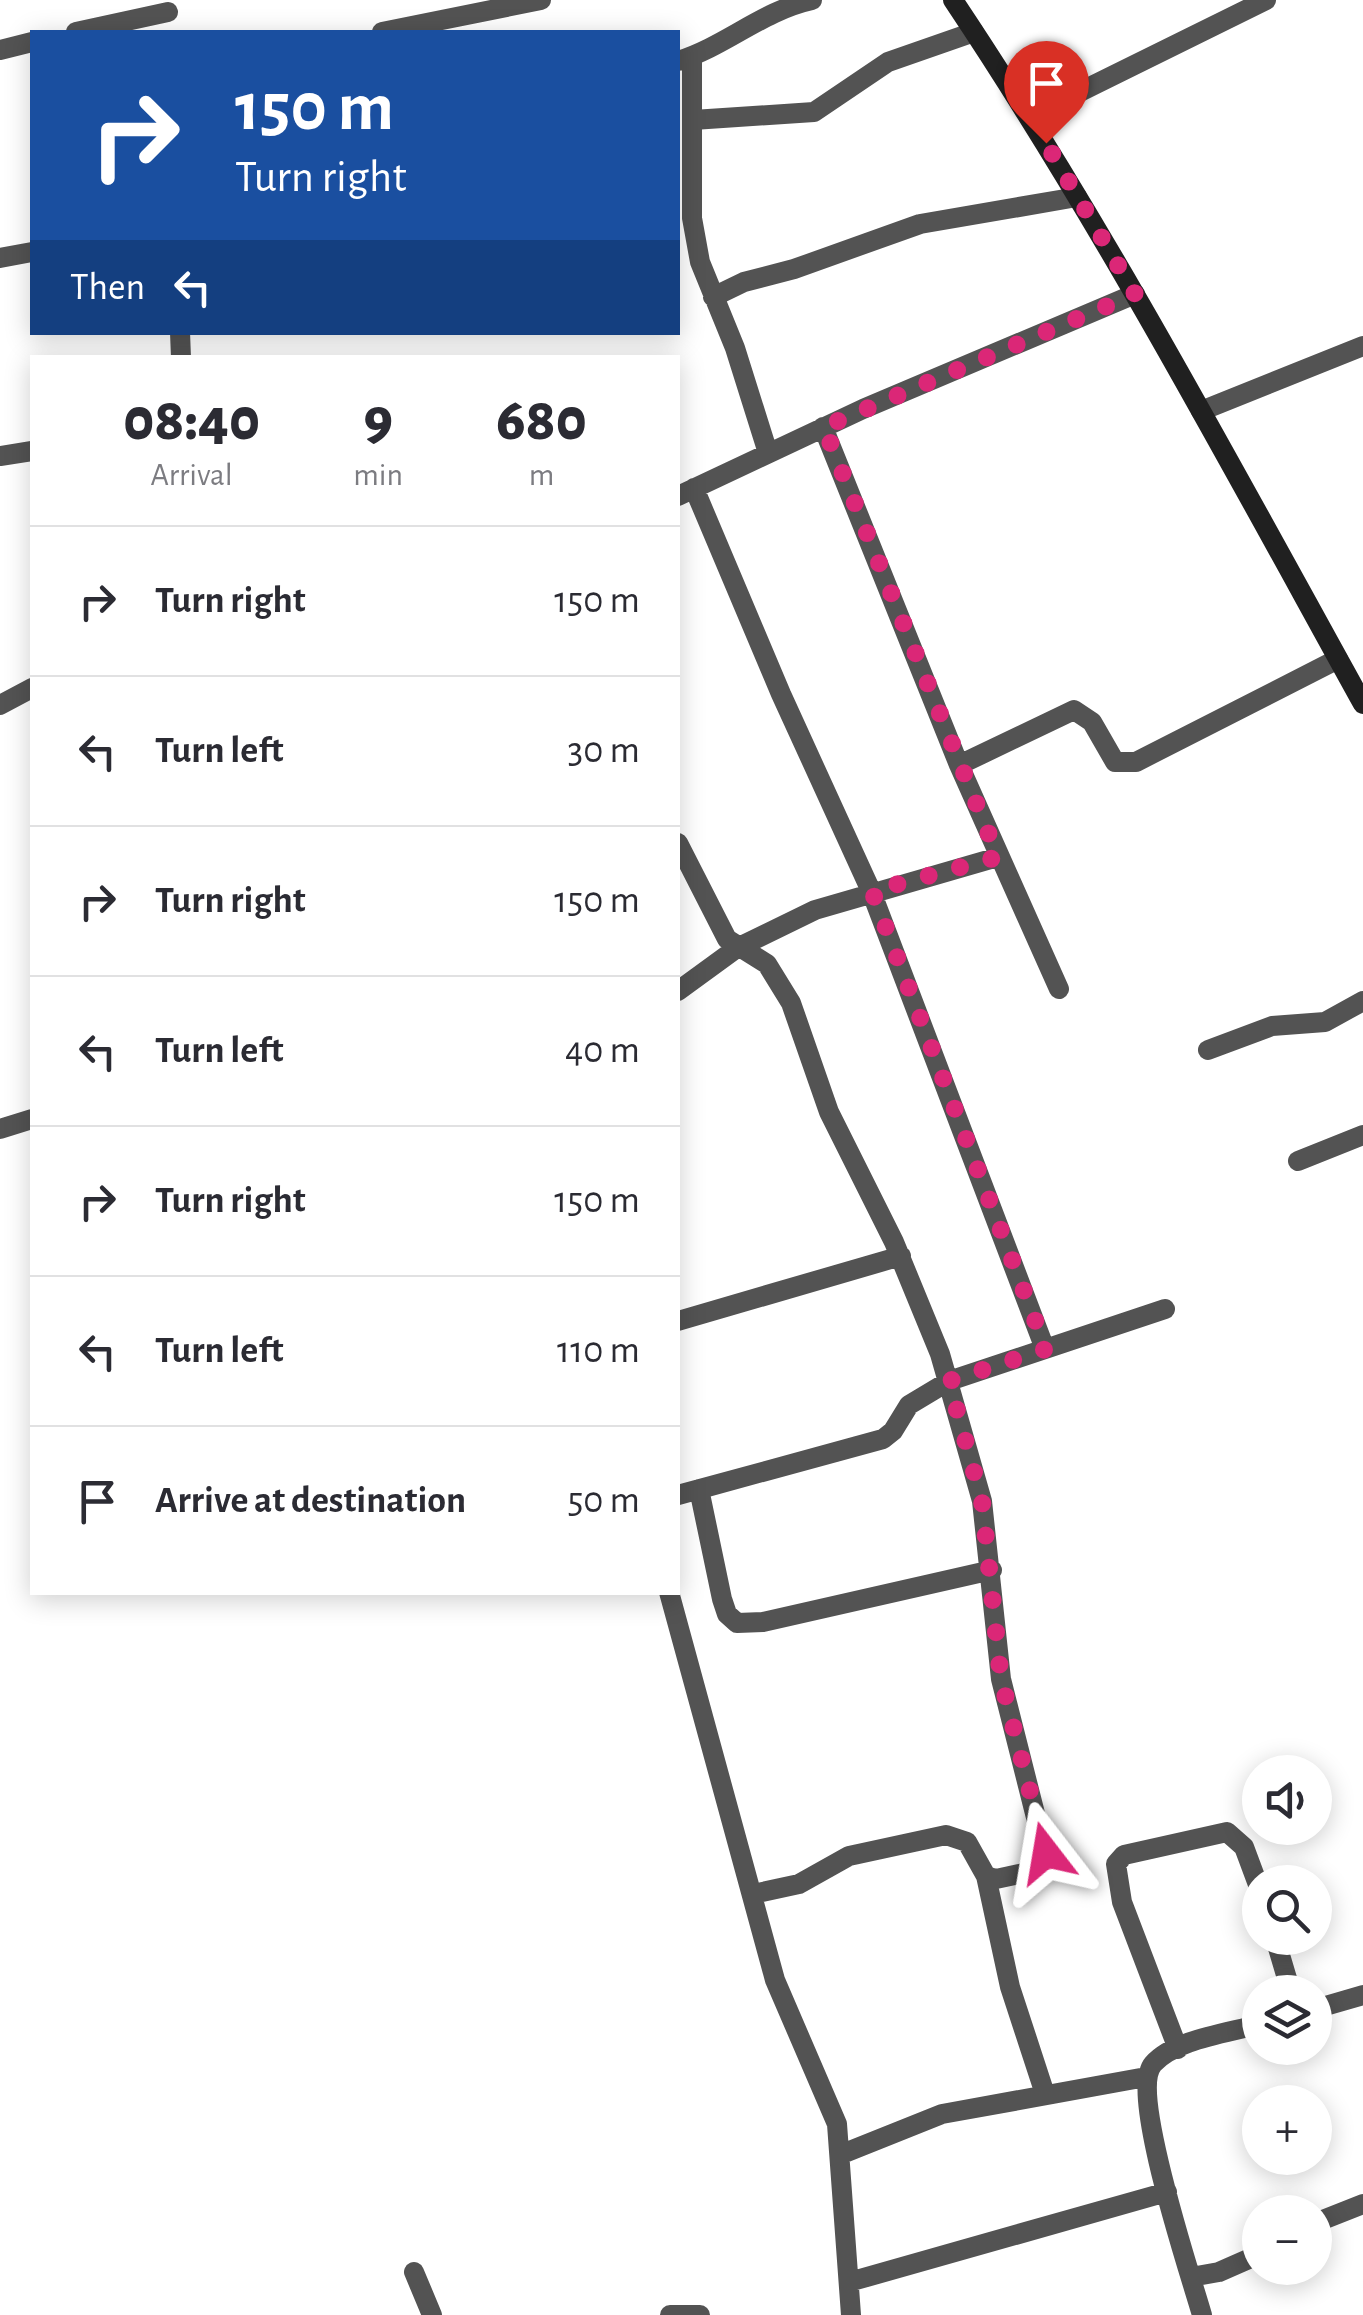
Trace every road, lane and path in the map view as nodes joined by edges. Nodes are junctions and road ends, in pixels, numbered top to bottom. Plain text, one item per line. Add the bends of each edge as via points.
1 (541, 0) edge
2 (812, 0) edge
3 (954, 0) edge
4 (1266, 0) edge
5 (168, 15) edge
6 (87, 30) edge
7 (392, 30) edge
8 (974, 32) junction
9 (30, 42) edge
10 (0, 50) edge
11 (685, 59) edge
12 (1031, 116) junction
13 (693, 120) junction
14 (1077, 197) junction
15 (685, 207) edge
16 (30, 252) edge
17 (0, 258) edge
18 (1135, 294) junction
19 (713, 297) junction
20 (1363, 346) edge
21 (1201, 412) junction
22 (824, 427) junction
23 (30, 451) edge
24 (768, 453) junction
25 (0, 456) edge
26 (686, 492) edge
27 (1338, 659) junction
28 (30, 689) edge
29 (1363, 704) edge
30 (0, 705) edge
31 (959, 765) junction
32 (680, 846) edge
33 (998, 857) junction
34 (872, 891) junction
35 (737, 948) junction
36 (1059, 989) dead end
37 (680, 990) edge
38 (1363, 1001) edge
39 (1208, 1050) dead end
40 (30, 1120) edge
41 (0, 1129) edge
42 (1363, 1135) edge
43 (1298, 1161) dead end
44 (900, 1256) junction
45 (1165, 1310) dead end
46 (680, 1320) edge
47 (1046, 1349) junction
48 (949, 1381) junction
49 (699, 1489) junction
50 (680, 1494) edge
51 (992, 1570) junction
52 (670, 1595) edge
53 (1251, 1865) edge
54 (986, 1876) junction
55 (753, 1894) junction
56 (1363, 1995) edge
57 (1332, 2004) edge
58 (1242, 2029) edge
59 (1178, 2049) junction
60 (1146, 2077) junction
61 (1045, 2094) junction
62 (842, 2154) junction
63 (1168, 2192) junction
64 (1363, 2204) edge
65 (1332, 2216) edge
66 (1242, 2262) edge
67 (414, 2272) dead end
68 (1191, 2276) junction
69 (849, 2282) junction
70 (432, 2315) edge
71 (670, 2315) edge
72 (700, 2315) edge
73 (850, 2315) edge
74 (1202, 2315) edge

1 - 7 street
2 - 11 street via 770,12
3 - 8 main road
4 - 12 street
5 - 6 street
8 - 12 main road
8 - 13 street via 888,62 814,112
9 - 10 street
11 - 13 street
12 - 14 main road
13 - 15 street
14 - 18 main road
14 - 19 street via 920,224
15 - 19 street
16 - 17 street
18 - 21 main road
18 - 22 street
19 - 24 street
20 - 21 street
21 - 27 main road
22 - 24 street
22 - 31 street
23 - 25 street
24 - 26 street
26 - 34 street
27 - 29 main road
27 - 31 street via 1136,762 1115,762 1092,722 1074,710
28 - 30 street
31 - 33 street
32 - 35 street
33 - 34 street
33 - 36 street
34 - 35 street
34 - 47 street
35 - 37 street
35 - 44 street via 767,964 791,1003 829,1112
38 - 39 street via 1325,1022 1272,1026
40 - 41 street
42 - 43 street
44 - 46 street
44 - 48 street
45 - 47 street
47 - 48 street
48 - 49 street via 908,1405 882,1439
48 - 51 street via 982,1501
49 - 50 street
49 - 51 street via 722,1599 737,1622 763,1622
51 - 54 street via 1001,1679 1047,1861 1018,1876
52 - 55 street
53 - 59 street via 1228,1832 1124,1855 1116,1864 1122,1902
54 - 55 street via 967,1842 946,1835 849,1856 800,1884
54 - 61 street via 1010,1986
55 - 62 street via 775,1980 834,2112
56 - 57 street
58 - 59 street
59 - 60 street via 1152,2065
60 - 61 street
60 - 63 street
61 - 62 street via 942,2114
62 - 69 street
63 - 68 street
63 - 69 street
64 - 65 street
66 - 68 street
67 - 70 street
68 - 74 street
69 - 73 street
71 - 72 street

